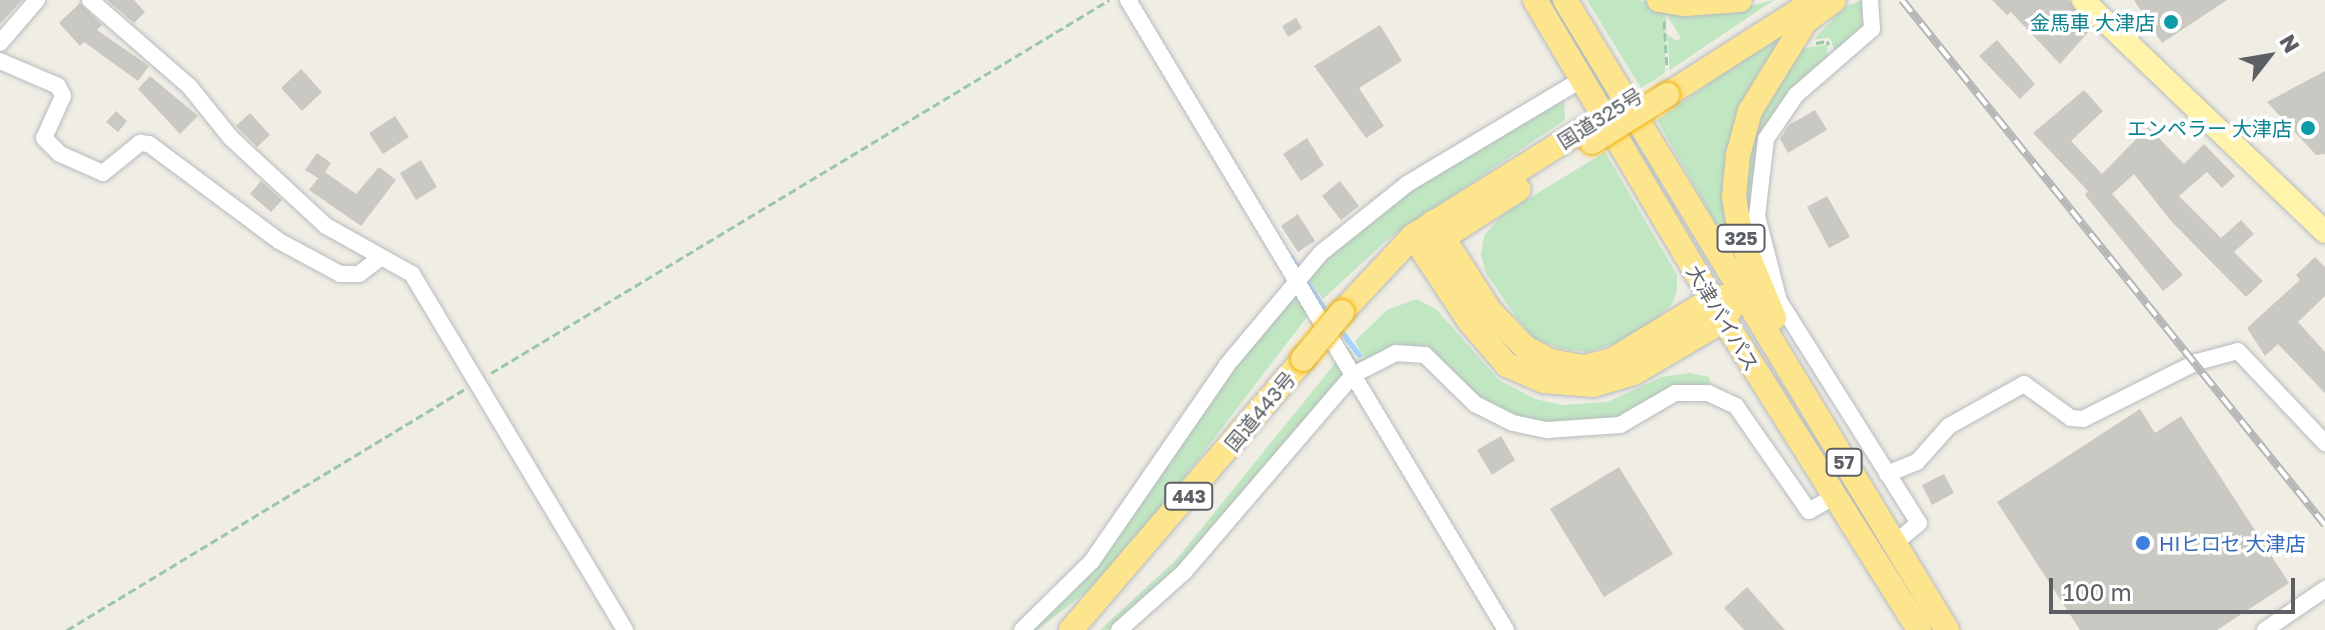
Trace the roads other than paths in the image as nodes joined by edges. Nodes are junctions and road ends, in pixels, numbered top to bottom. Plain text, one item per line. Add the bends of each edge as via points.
1 (37, 0) edge
2 (90, 0) edge
3 (1128, 0) edge
4 (1535, 0) edge
5 (1565, 0) edge
6 (1740, 0) edge
7 (1788, 0) edge
8 (1816, 0) edge
9 (1834, 0) edge
10 (1870, 0) edge
11 (2083, 0) edge
12 (1662, 10) edge
13 (0, 43) edge
14 (0, 61) edge
15 (1581, 80) junction
16 (1664, 82) junction
17 (1438, 230) junction
18 (2325, 232) edge
19 (1418, 245) junction
20 (379, 259) junction
21 (1296, 279) junction
22 (1743, 294) junction
23 (1718, 310) junction
24 (1353, 375) junction
25 (2325, 443) edge
26 (1887, 474) junction
27 (1856, 481) junction
28 (1833, 497) junction
29 (1894, 544) junction
30 (2325, 589) edge
31 (625, 630) edge
32 (1022, 630) edge
33 (1071, 630) edge
34 (1119, 630) edge
35 (1506, 630) edge
36 (1919, 630) edge
37 (1947, 630) edge
38 (2265, 630) edge

1 - 13 street
2 - 20 street via 189,86 231,138 326,226
3 - 21 street
4 - 15 highway, 大津バイパス / 57
5 - 22 highway, 大津バイパス / 57
6 - 12 highway
7 - 16 highway, 国道325号
8 - 16 highway, 国道325号
9 - 27 highway, 325 via 1805,22 1750,111 1734,197 1741,239 1760,291 1852,452
10 - 26 street via 1872,29 1796,95 1766,139 1757,216 1779,301
11 - 18 main road
14 - 20 street via 58,86 63,96 44,138 60,154 103,173 140,143 149,144 279,241 340,274 359,274
15 - 21 street via 1396,191
15 - 23 highway, 大津バイパス / 57
16 - 17 highway, 国道325号
17 - 19 highway, 国道443号 / 443
17 - 23 highway via 1490,311 1526,348 1550,361 1585,367 1614,359
19 - 23 highway via 1507,365 1544,381 1612,381
19 - 33 highway, 国道443号 / 443, bridge via 1342,312
20 - 31 street via 400,263 412,274
21 - 24 street
21 - 32 street via 1227,365 1116,530 1065,591
22 - 23 highway
22 - 27 highway, 大津バイパス / 57
23 - 28 highway, 大津バイパス / 57
24 - 28 street via 1383,357 1414,350 1475,404 1513,423 1561,431 1620,425 1675,393 1708,393 1736,406 1809,511
24 - 34 street via 1184,572
24 - 35 street
25 - 26 street via 2238,351 2197,362 2083,419 2071,418 2024,384 1949,426 1917,462
26 - 29 street via 1919,523
27 - 29 highway, 大津バイパス / 57
28 - 36 highway, 大津バイパス / 57
29 - 37 highway, 大津バイパス / 57
30 - 38 street

